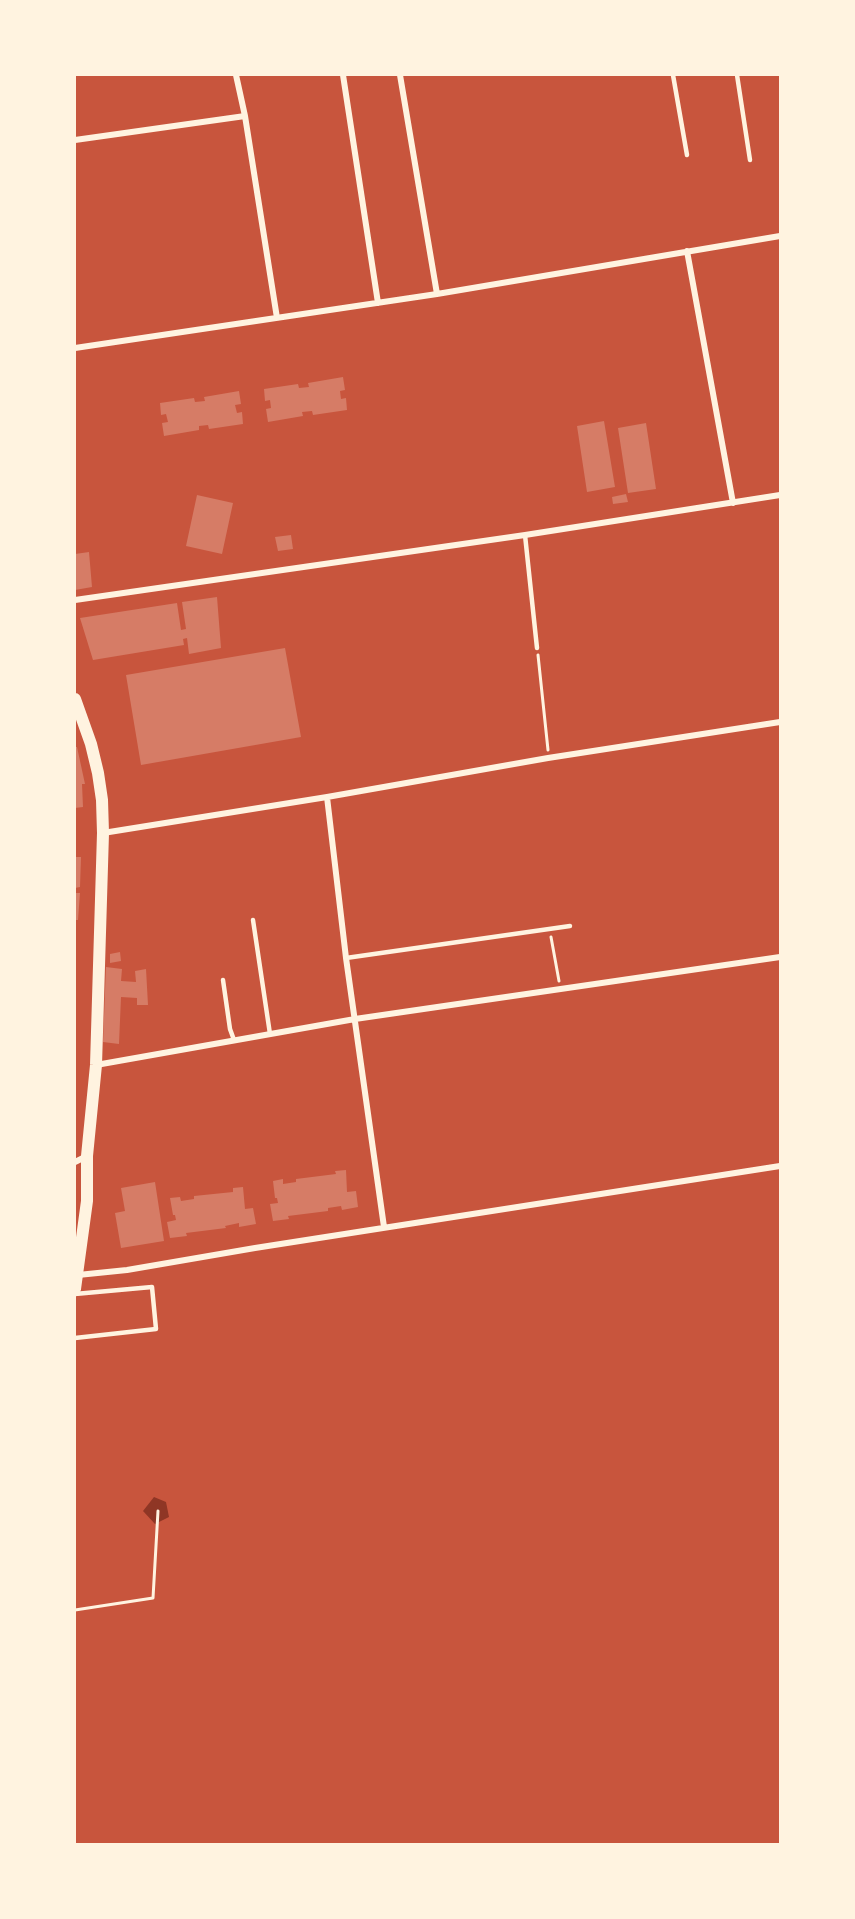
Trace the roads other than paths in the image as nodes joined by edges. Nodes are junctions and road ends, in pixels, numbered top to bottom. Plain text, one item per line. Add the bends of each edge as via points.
1 (236, 75) edge
2 (343, 75) edge
3 (400, 75) edge
4 (673, 75) edge
5 (737, 75) edge
6 (245, 116) junction
7 (75, 140) edge
8 (687, 155) dead end
9 (750, 160) dead end
10 (780, 236) edge
11 (687, 251) junction
12 (437, 294) junction
13 (378, 303) junction
14 (277, 318) junction
15 (75, 348) edge
16 (780, 495) edge
17 (733, 503) junction
18 (525, 535) junction
19 (75, 600) edge
20 (537, 648) road end
21 (75, 699) edge
22 (780, 722) edge
23 (327, 797) junction
24 (102, 833) junction
25 (253, 920) dead end
26 (570, 926) dead end
27 (780, 957) edge
28 (346, 958) junction
29 (223, 980) dead end
30 (355, 1019) junction
31 (270, 1034) junction
32 (234, 1040) junction
33 (96, 1065) junction
34 (87, 1156) junction
35 (75, 1162) edge
36 (780, 1166) edge
37 (384, 1227) junction
38 (78, 1275) junction
39 (75, 1289) edge
40 (75, 1294) edge
41 (75, 1338) edge

1 - 6 street
2 - 13 street
3 - 12 street
4 - 8 lane
5 - 9 lane
6 - 7 street
6 - 14 street
10 - 11 street
11 - 12 street
11 - 17 street
12 - 13 street
13 - 14 street
14 - 15 street
16 - 17 street
17 - 18 street
18 - 19 street
18 - 20 lane
21 - 24 main road via 98,773
22 - 23 street
23 - 24 street
23 - 28 street
24 - 33 main road
25 - 31 lane
26 - 28 lane
27 - 30 street
28 - 30 street
29 - 32 lane
30 - 31 street
30 - 37 street
31 - 32 street
32 - 33 street
33 - 34 main road
34 - 35 street
34 - 38 main road via 87,1201
36 - 37 street
37 - 38 street
38 - 39 main road
40 - 41 lane via 152,1287 156,1329

